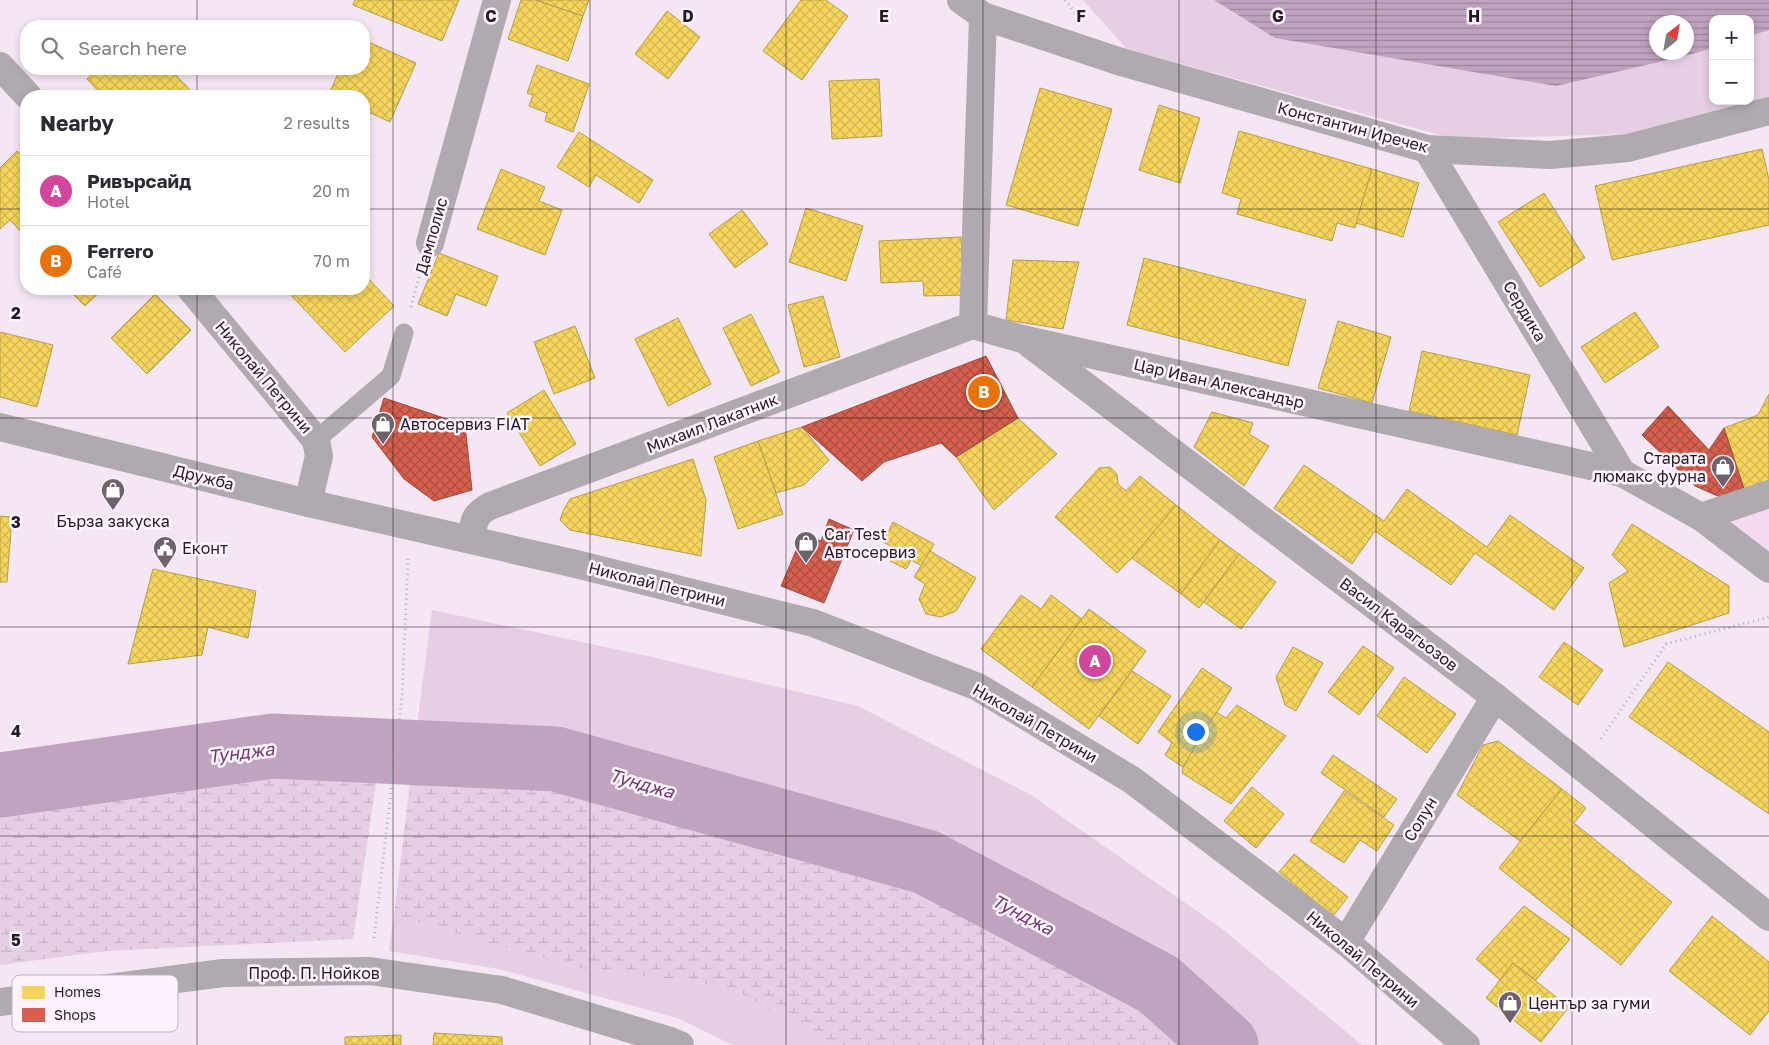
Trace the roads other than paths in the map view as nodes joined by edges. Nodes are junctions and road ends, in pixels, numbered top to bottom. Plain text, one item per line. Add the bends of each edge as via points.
1 (497, 0) edge
2 (961, 0) edge
3 (983, 16) junction
4 (0, 66) edge
5 (22, 90) edge
6 (1769, 112) edge
7 (1427, 150) junction
8 (430, 242) road end
9 (196, 295) edge
10 (973, 325) junction
11 (404, 332) road end
12 (1022, 339) junction
13 (0, 427) edge
14 (316, 440) junction
15 (1622, 473) junction
16 (1769, 494) edge
17 (308, 503) junction
18 (1701, 517) junction
19 (409, 525) joint
20 (471, 540) junction
21 (1769, 569) edge
22 (1495, 697) junction
23 (1769, 917) edge
24 (1346, 942) junction
25 (178, 979) edge
26 (671, 1044) edge
27 (1466, 1045) edge

1 - 8 street, Дамполис
2 - 3 street
3 - 7 street, Константин Иречек via 1118,61
3 - 10 street
4 - 5 street
6 - 7 street, Константин Иречек via 1628,148 1550,155
7 - 15 street, Сердика
9 - 14 street, Николай Петрини
10 - 12 street, Цар Иван Александър
10 - 20 street, Михаил Лакатник via 490,506 475,519
11 - 14 lane via 391,376
12 - 15 street, Цар Иван Александър
12 - 22 street, Васил Карагьозов
13 - 17 street, Дружба
14 - 17 street, Николай Петрини via 318,456
15 - 18 street, Цар Иван Александър
16 - 18 street
17 - 19 street, Дружба
18 - 21 street, Цар Иван Александър
19 - 20 street, Николай Петрини
20 - 24 street, Николай Петрини via 813,623 978,687 1132,780
22 - 23 street, Васил Карагьозов
22 - 24 street, Солун
24 - 27 street, Николай Петрини
25 - 26 street, Проф. П. Нойков via 223,973 370,971 502,990

